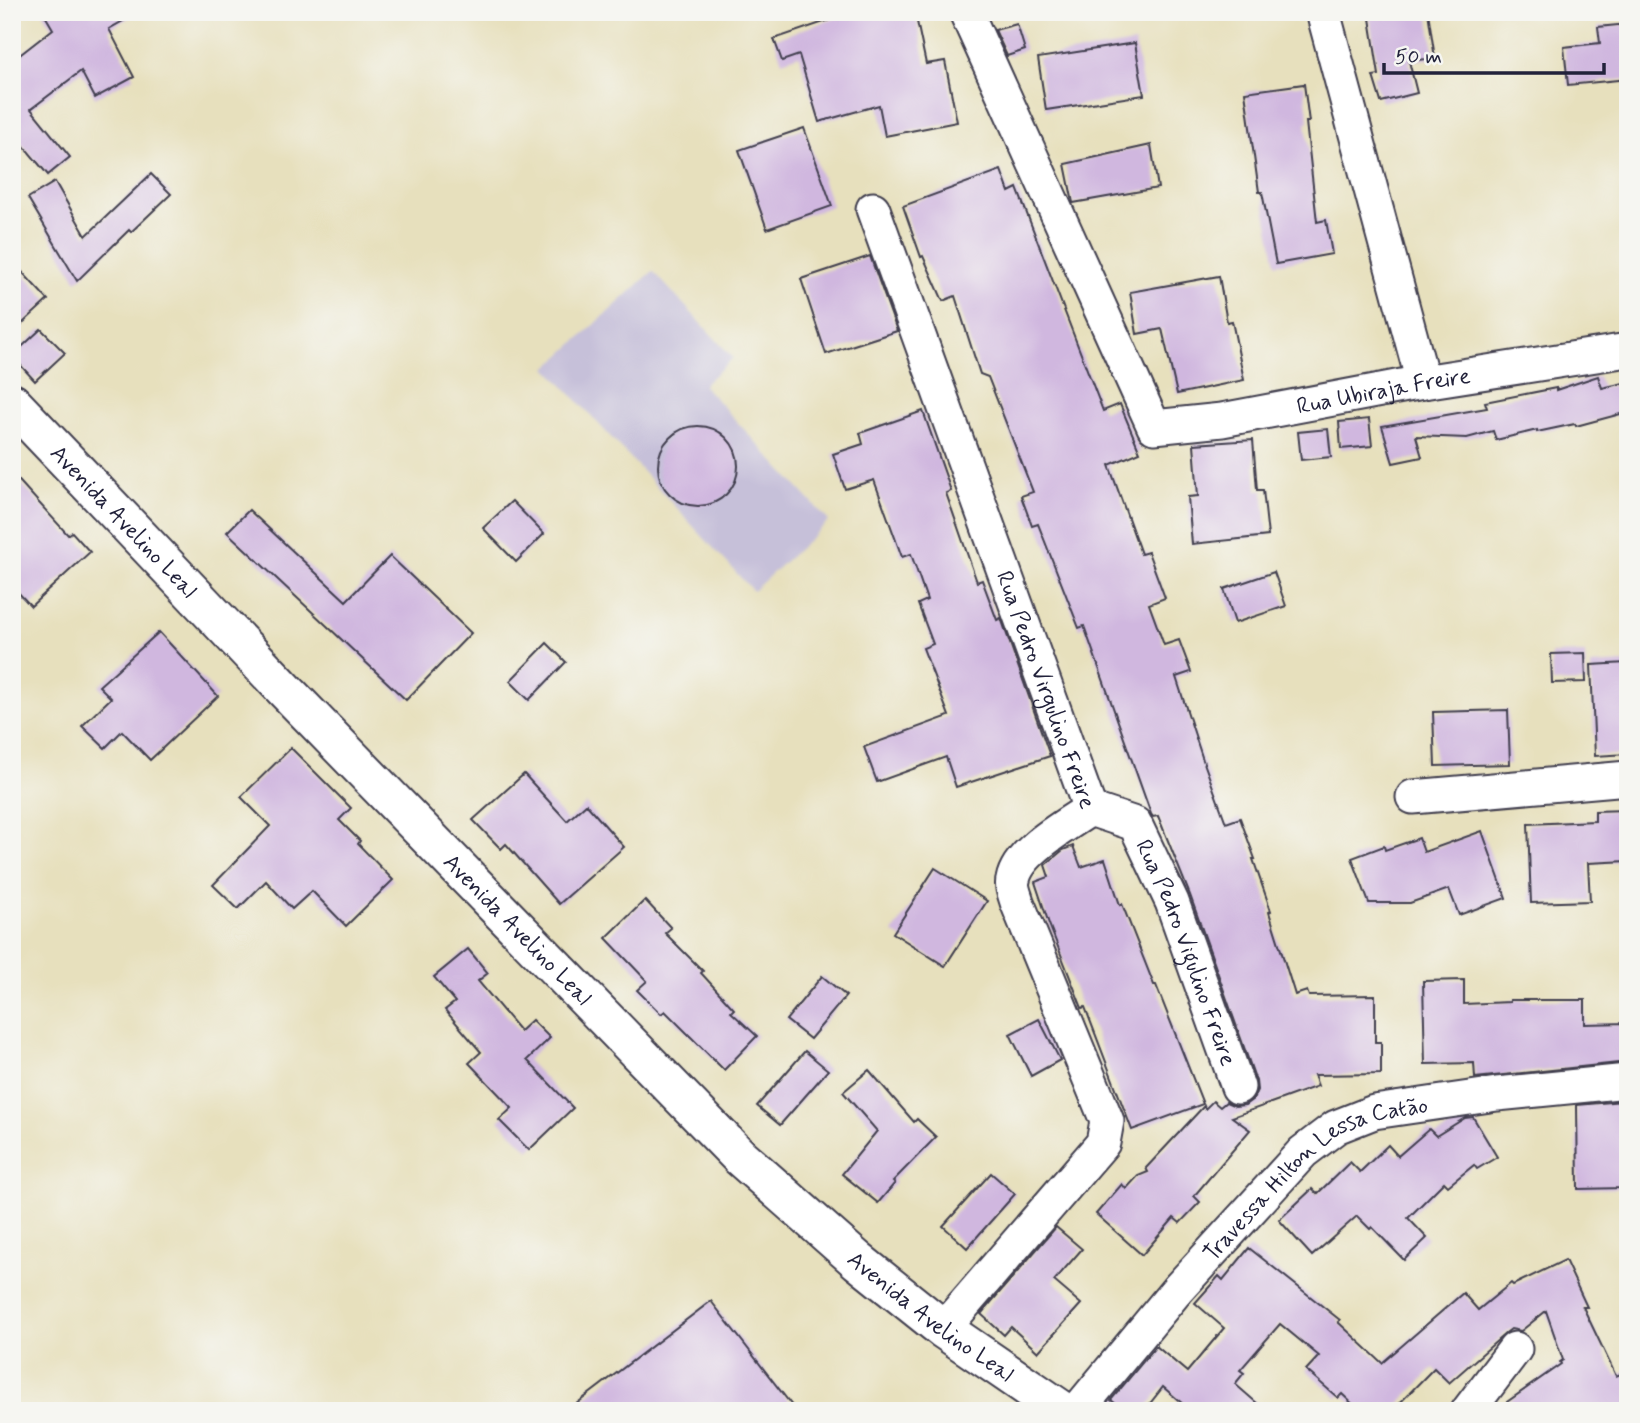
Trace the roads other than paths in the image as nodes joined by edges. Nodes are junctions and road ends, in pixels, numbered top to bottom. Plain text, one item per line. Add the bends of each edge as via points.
1 (966, 12) edge
2 (1323, 12) edge
3 (873, 209) dead end
4 (1628, 349) edge
5 (1423, 382) junction
6 (12, 403) edge
7 (1628, 778) edge
8 (1413, 797) dead end
9 (1090, 809) junction
10 (1628, 1081) edge
11 (1238, 1087) dead end
12 (943, 1328) junction
13 (1515, 1349) dead end
14 (1063, 1411) edge
15 (1077, 1411) edge
16 (1468, 1411) edge

1 - 5 street, Rua Ubiraja Freire via 1154,428 1222,420
2 - 5 street
3 - 9 street, Rua Pedro Virgulino Freire
4 - 5 street, Rua Ubiraja Freire
6 - 12 main road, Avenida Avelino Leal via 740,1157 858,1261
7 - 8 street
9 - 11 street, Rua Pedro Vigulino Freire via 1135,824 1172,902
9 - 12 street, Rua Pedro Virgulino Freire via 1019,862 1012,882 1107,1121 1103,1143
10 - 15 street, Travessa Hilton Lessa Catão via 1374,1112 1336,1127 1303,1152 1177,1290
12 - 14 main road, Avenida Avelino Leal
13 - 16 street

